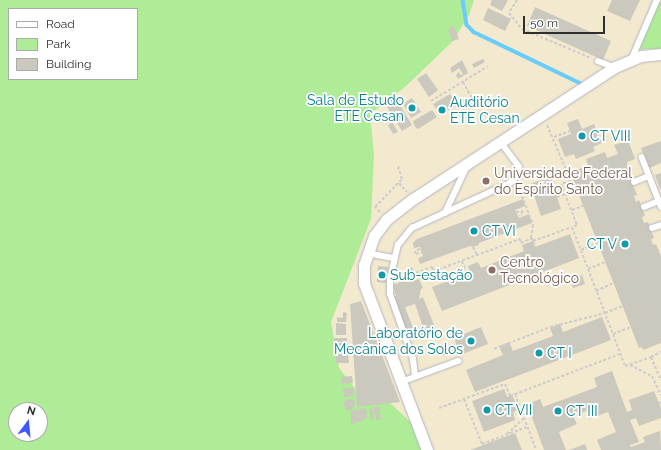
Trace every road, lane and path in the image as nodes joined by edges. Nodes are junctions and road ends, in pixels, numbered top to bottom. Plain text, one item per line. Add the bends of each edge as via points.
1 (517, 0) edge
2 (657, 0) edge
3 (661, 54) edge
4 (632, 58) junction
5 (598, 61) joint
6 (487, 67) dead end
7 (615, 67) junction
8 (463, 82) junction
9 (472, 98) dead end
10 (431, 101) dead end
11 (538, 118) junction
12 (570, 131) dead end
13 (554, 137) junction
14 (500, 142) junction
15 (642, 157) dead end
16 (468, 164) junction
17 (398, 166) dead end
18 (649, 176) junction
19 (634, 182) dead end
20 (576, 189) dead end
21 (565, 194) junction
22 (522, 196) dead end
23 (557, 197) dead end
24 (660, 203) edge
25 (583, 206) dead end
26 (644, 207) dead end
27 (572, 210) junction
28 (516, 212) dead end
29 (446, 213) junction
30 (383, 216) dead end
31 (518, 216) dead end
32 (661, 225) edge
33 (572, 227) junction
34 (652, 228) dead end
35 (532, 240) junction
36 (598, 243) dead end
37 (474, 247) dead end
38 (536, 247) dead end
39 (420, 249) dead end
40 (581, 250) junction
41 (367, 252) junction
42 (422, 252) dead end
43 (477, 255) junction
44 (393, 258) junction
45 (462, 261) junction
46 (605, 262) dead end
47 (588, 269) junction
48 (416, 274) dead end
49 (468, 274) dead end
50 (613, 283) dead end
51 (596, 291) junction
52 (622, 306) dead end
53 (605, 313) junction
54 (630, 327) dead end
55 (613, 335) junction
56 (494, 349) dead end
57 (661, 352) edge
58 (620, 354) junction
59 (651, 357) junction
60 (458, 361) dead end
61 (629, 364) junction
62 (415, 376) junction
63 (661, 380) edge
64 (401, 382) junction
65 (515, 394) junction
66 (661, 395) edge
67 (464, 399) junction
68 (439, 408) dead end
69 (524, 418) junction
70 (527, 427) junction
71 (507, 435) junction
72 (427, 450) edge
73 (536, 450) edge

1 - 5 path via 509,13 522,28
2 - 4 lane
3 - 4 street
4 - 7 street
5 - 7 lane
6 - 8 path
7 - 11 street
8 - 9 path
8 - 10 path
11 - 13 path via 550,126
11 - 14 street
12 - 13 path
13 - 21 path via 571,180 561,184
14 - 16 street
14 - 29 lane via 516,161 516,178 502,189
15 - 18 lane
16 - 29 lane
16 - 41 street via 387,219 374,236
17 - 30 path via 402,179 375,207
18 - 19 lane
18 - 24 lane
20 - 21 path
21 - 23 path
21 - 27 path
22 - 35 path via 533,225
24 - 26 lane
25 - 27 path
27 - 33 path via 577,225
28 - 31 path via 523,211
29 - 44 lane via 412,228 404,235
32 - 34 lane
33 - 35 path
33 - 40 path
35 - 38 path
35 - 43 path via 521,242 520,239
36 - 40 path
37 - 43 path
39 - 42 path via 415,251 416,254
40 - 47 path
41 - 44 lane
41 - 64 street via 364,284
43 - 45 path
44 - 62 lane via 390,294 413,360
45 - 48 path via 434,271 432,267
45 - 49 path
46 - 47 path
47 - 51 path
50 - 51 path
51 - 53 path
52 - 53 path
53 - 55 path
53 - 56 path via 560,324
54 - 55 path
55 - 58 path
57 - 59 path
58 - 61 path via 625,366
58 - 65 path
59 - 61 path
59 - 63 path
60 - 62 lane
61 - 66 path via 652,376
62 - 64 lane
64 - 72 street
65 - 67 path via 510,396 505,384
65 - 69 path
67 - 68 path
67 - 71 path via 482,444
69 - 70 path
69 - 71 path
70 - 71 path
70 - 73 path

